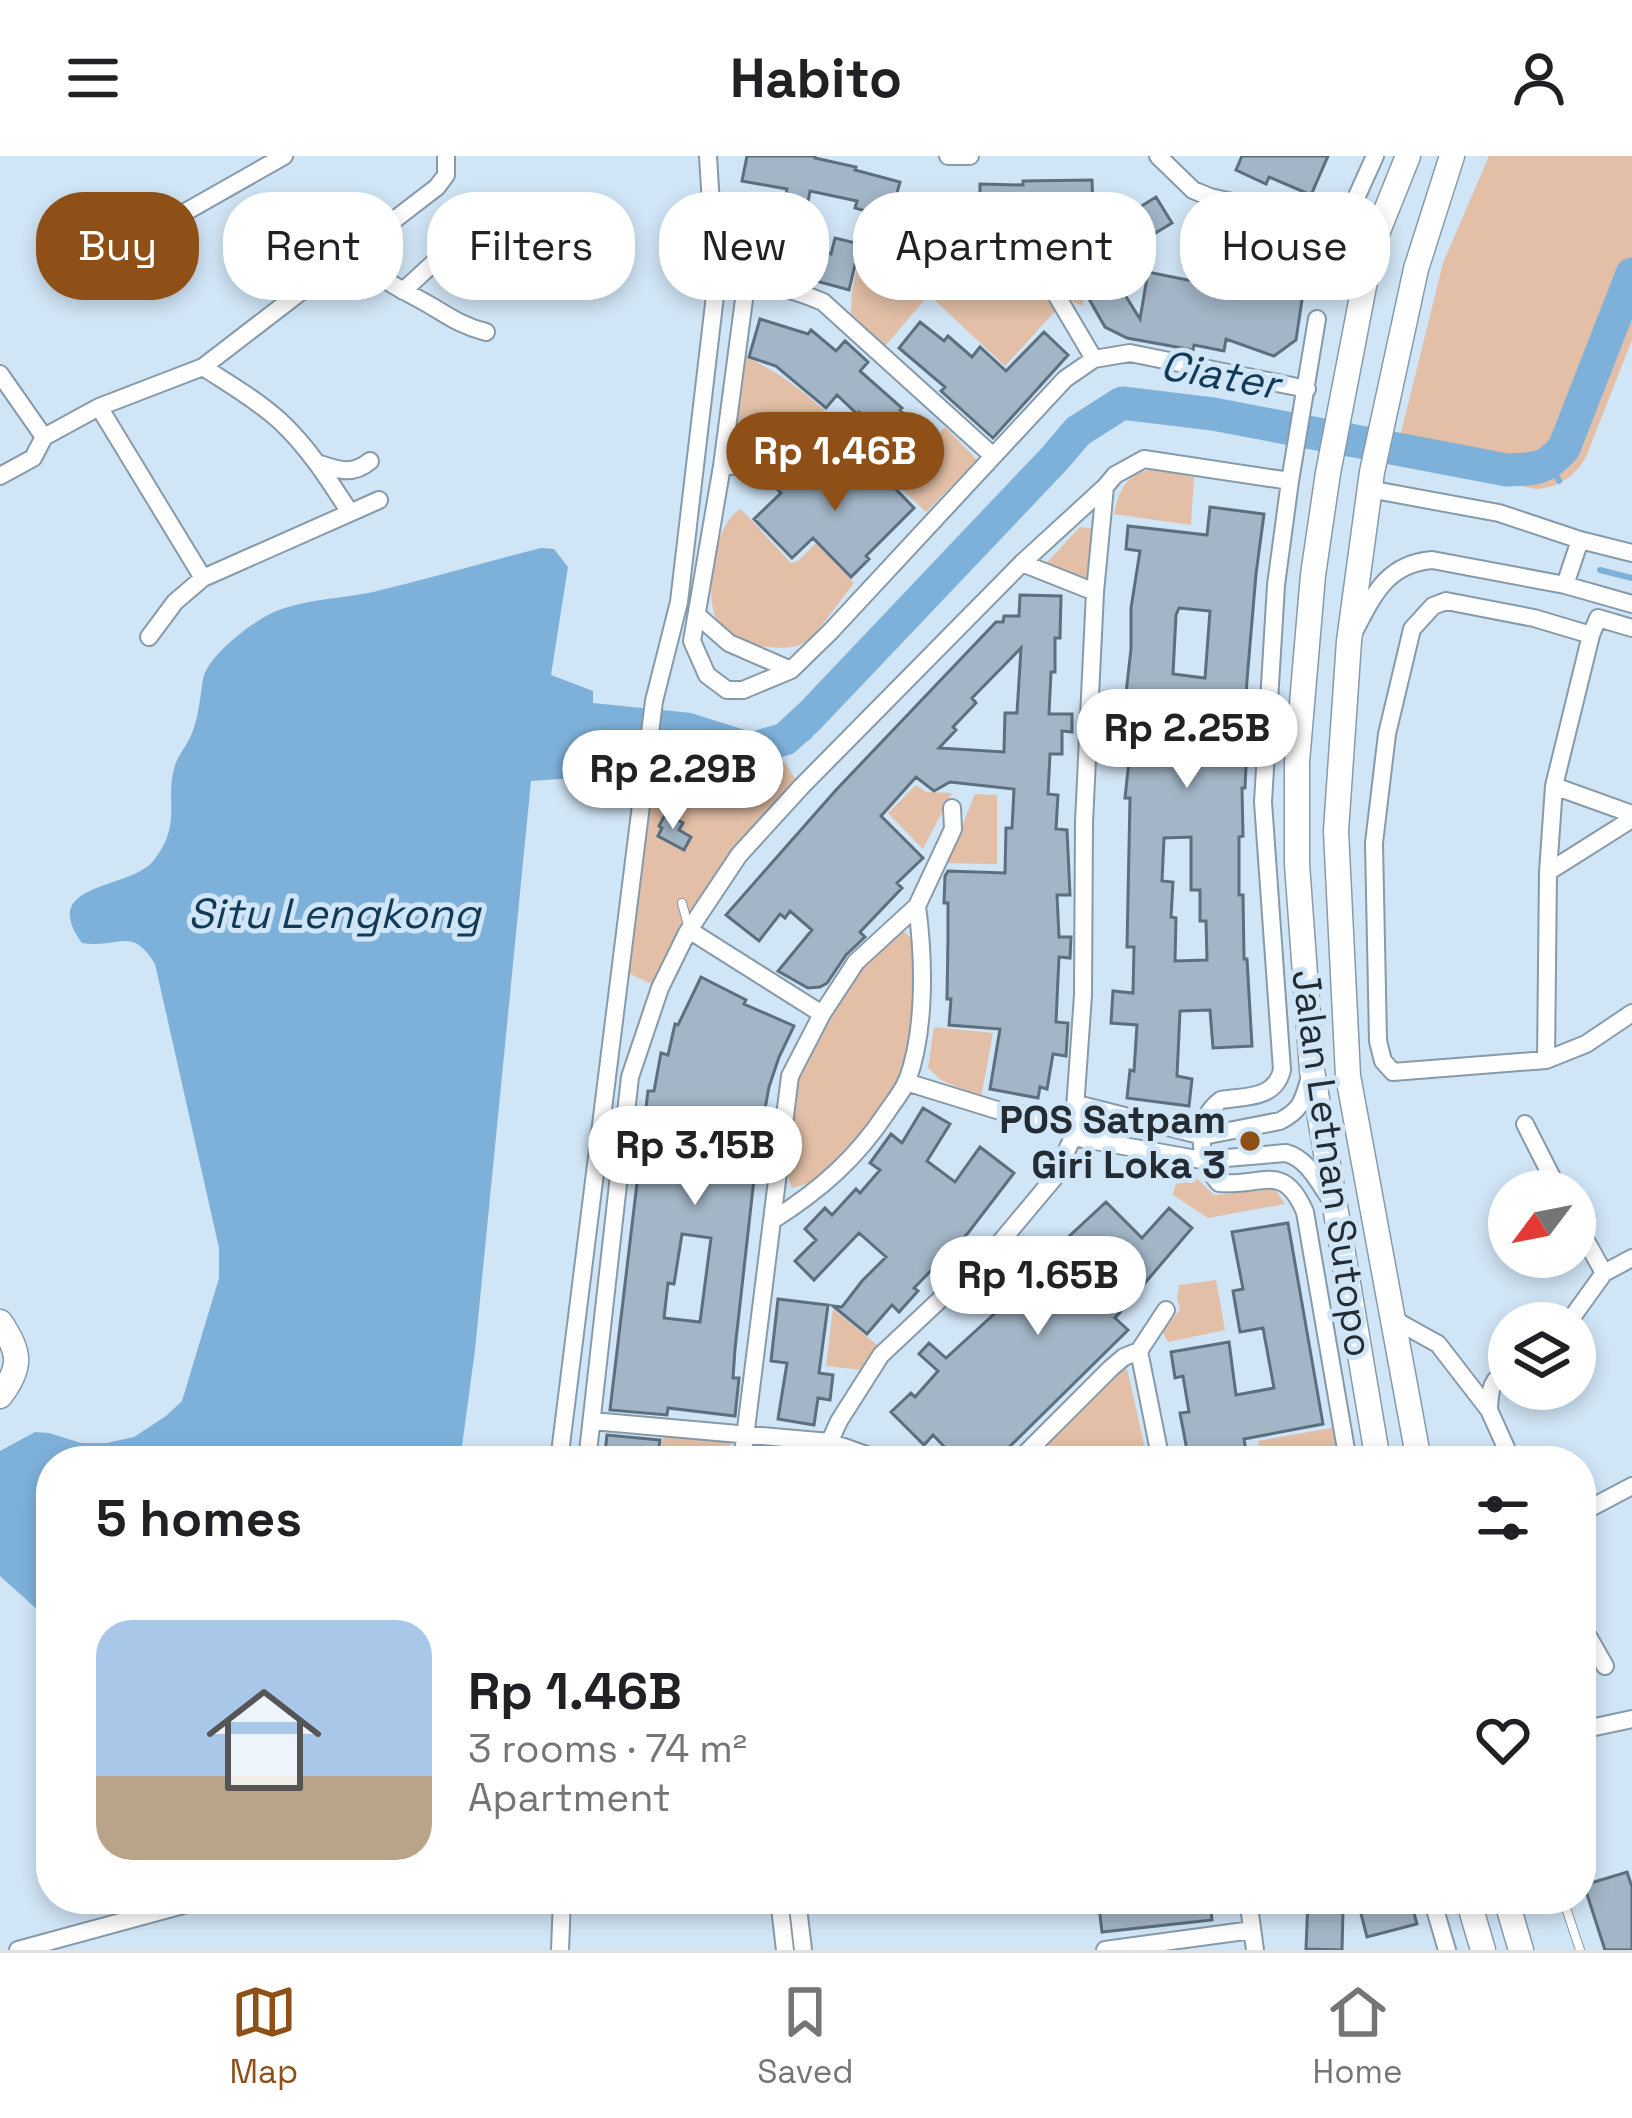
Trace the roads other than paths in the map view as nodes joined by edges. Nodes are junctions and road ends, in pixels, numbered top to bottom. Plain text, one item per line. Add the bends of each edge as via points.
1 (284, 156) edge
2 (446, 156) edge
3 (458, 156) edge
4 (708, 156) edge
5 (948, 156) edge
6 (970, 156) edge
7 (1158, 156) edge
8 (1375, 156) edge
9 (1408, 156) edge
10 (1452, 156) edge
11 (1199, 192) edge
12 (1359, 192) edge
13 (199, 205) edge
14 (403, 212) edge
15 (427, 269) edge
16 (403, 291) joint
17 (289, 300) edge
18 (1059, 300) edge
19 (1317, 319) dead end
20 (486, 332) dead end
21 (1094, 359) junction
22 (203, 367) junction
23 (0, 374) edge
24 (1307, 389) junction
25 (99, 407) junction
26 (44, 437) junction
27 (992, 455) junction
28 (370, 461) dead end
29 (316, 463) junction
30 (778, 465) dead end
31 (722, 466) junction
32 (0, 476) edge
33 (1371, 480) junction
34 (1290, 481) junction
35 (1105, 487) junction
36 (379, 500) dead end
37 (349, 511) junction
38 (1580, 540) junction
39 (1632, 553) edge
40 (1022, 563) junction
41 (203, 578) junction
42 (1564, 585) junction
43 (1095, 592) junction
44 (1632, 604) edge
45 (697, 616) junction
46 (1632, 628) edge
47 (1592, 635) junction
48 (149, 637) dead end
49 (1349, 641) junction
50 (791, 670) junction
51 (1553, 786) junction
52 (952, 808) dead end
53 (1632, 816) edge
54 (1548, 872) junction
55 (682, 903) dead end
56 (917, 905) junction
57 (689, 931) junction
58 (1632, 1013) edge
59 (822, 1014) junction
60 (1546, 1060) junction
61 (1312, 1070) junction
62 (906, 1082) junction
63 (1077, 1104) junction
64 (1525, 1124) dead end
65 (1074, 1130) junction
66 (1203, 1136) junction
67 (1202, 1160) junction
68 (1548, 1170) edge
69 (1334, 1206) junction
70 (772, 1220) junction
71 (1632, 1258) edge
72 (1596, 1259) edge
73 (1604, 1273) junction
74 (1583, 1302) edge
75 (1166, 1310) dead end
76 (0, 1322) edge
77 (1403, 1332) junction
78 (1138, 1351) junction
79 (0, 1396) edge
80 (1488, 1409) edge
81 (1489, 1410) edge
82 (592, 1421) junction
83 (745, 1437) junction
84 (830, 1442) junction
85 (561, 1446) edge
86 (589, 1446) edge
87 (744, 1446) edge
88 (828, 1446) edge
89 (841, 1446) edge
90 (1033, 1446) edge
91 (1158, 1446) edge
92 (1345, 1446) edge
93 (1375, 1446) edge
94 (1416, 1446) edge
95 (1505, 1446) edge
96 (1632, 1486) edge
97 (1596, 1505) edge
98 (1596, 1650) edge
99 (1605, 1666) dead end
100 (1632, 1719) edge
101 (1596, 1727) edge
102 (150, 1914) edge
103 (561, 1914) edge
104 (781, 1914) edge
105 (799, 1914) edge
106 (1250, 1914) edge
107 (1436, 1914) edge
108 (1472, 1914) edge
109 (1510, 1914) edge
110 (1568, 1914) edge
111 (1252, 1930) junction
112 (18, 1950) edge
113 (560, 1950) edge
114 (785, 1950) edge
115 (803, 1950) edge
116 (1105, 1950) edge
117 (1255, 1950) edge
118 (1447, 1950) edge
119 (1483, 1950) edge
120 (1521, 1950) edge
121 (1580, 1950) edge

1 - 13 street
2 - 3 street
2 - 14 street via 446,175
4 - 85 street via 716,287 679,602 654,701
5 - 6 street
7 - 11 street
8 - 12 street
9 - 61 main road, Jalan Letnan Sutopo via 1376,236 1313,575 1297,762
10 - 33 main road, Jalan Letnan Sutopo via 1416,269
15 - 16 street
16 - 20 street
17 - 22 street
18 - 21 street
19 - 24 street
21 - 24 street via 1130,353
21 - 27 street
22 - 25 street
22 - 29 street via 282,423
23 - 26 street
24 - 34 street
25 - 26 street
25 - 41 street
26 - 32 street via 30,460
27 - 31 street via 823,302 761,285 745,292
27 - 50 street
28 - 29 street via 344,472
29 - 37 street
30 - 31 street
31 - 45 street
33 - 38 street
33 - 49 main road, Jalan Letnan Sutopo
34 - 35 street via 1144,458
34 - 66 street via 1263,802 1282,1070 1270,1091 1214,1104
35 - 40 street
35 - 43 street
36 - 37 street
37 - 41 street
38 - 39 street
38 - 42 street
40 - 43 street
40 - 57 street via 739,855
41 - 48 street
42 - 44 street
42 - 49 street via 1412,561 1380,588
43 - 63 street
45 - 50 street via 729,643
45 - 50 street via 692,641 716,684 743,690
46 - 47 street via 1598,618
47 - 51 street
47 - 60 street via 1468,605 1433,606 1412,629 1374,843 1383,1061 1393,1072
49 - 77 main road, Jalan Letnan Sutopo via 1336,831 1348,1076
51 - 53 street
51 - 54 street
52 - 56 street via 953,829
53 - 54 street
54 - 60 street
55 - 57 lane
56 - 59 street via 860,958
56 - 62 street via 921,1016
57 - 59 street
57 - 82 street via 630,1077
58 - 60 street
59 - 70 street via 790,1076
61 - 66 street via 1292,1115
61 - 69 main road, Jalan Letnan Sutopo
62 - 65 street
62 - 70 street via 865,1145
63 - 65 street
63 - 66 street
64 - 68 street
65 - 67 street
65 - 84 street via 1054,1178 998,1245 881,1355
66 - 67 street
67 - 69 street via 1297,1156
67 - 92 street via 1219,1183 1281,1180 1295,1189
69 - 93 main road, Jalan Letnan Sutopo
70 - 83 street
71 - 73 street
72 - 73 street
73 - 74 street
75 - 78 street
76 - 79 main road via 17,1358
77 - 80 street via 1438,1344
77 - 94 main road, Jalan Letnan Sutopo
78 - 90 street
78 - 91 street
81 - 95 street
82 - 83 street
82 - 86 street
83 - 84 street
83 - 87 street
84 - 88 street
84 - 89 street
96 - 97 street
98 - 99 street
100 - 101 street
102 - 112 street
103 - 113 street
104 - 114 street
105 - 115 street
106 - 111 street
107 - 118 street
108 - 119 main road
109 - 120 main road
110 - 121 lane
111 - 116 street
111 - 117 street

